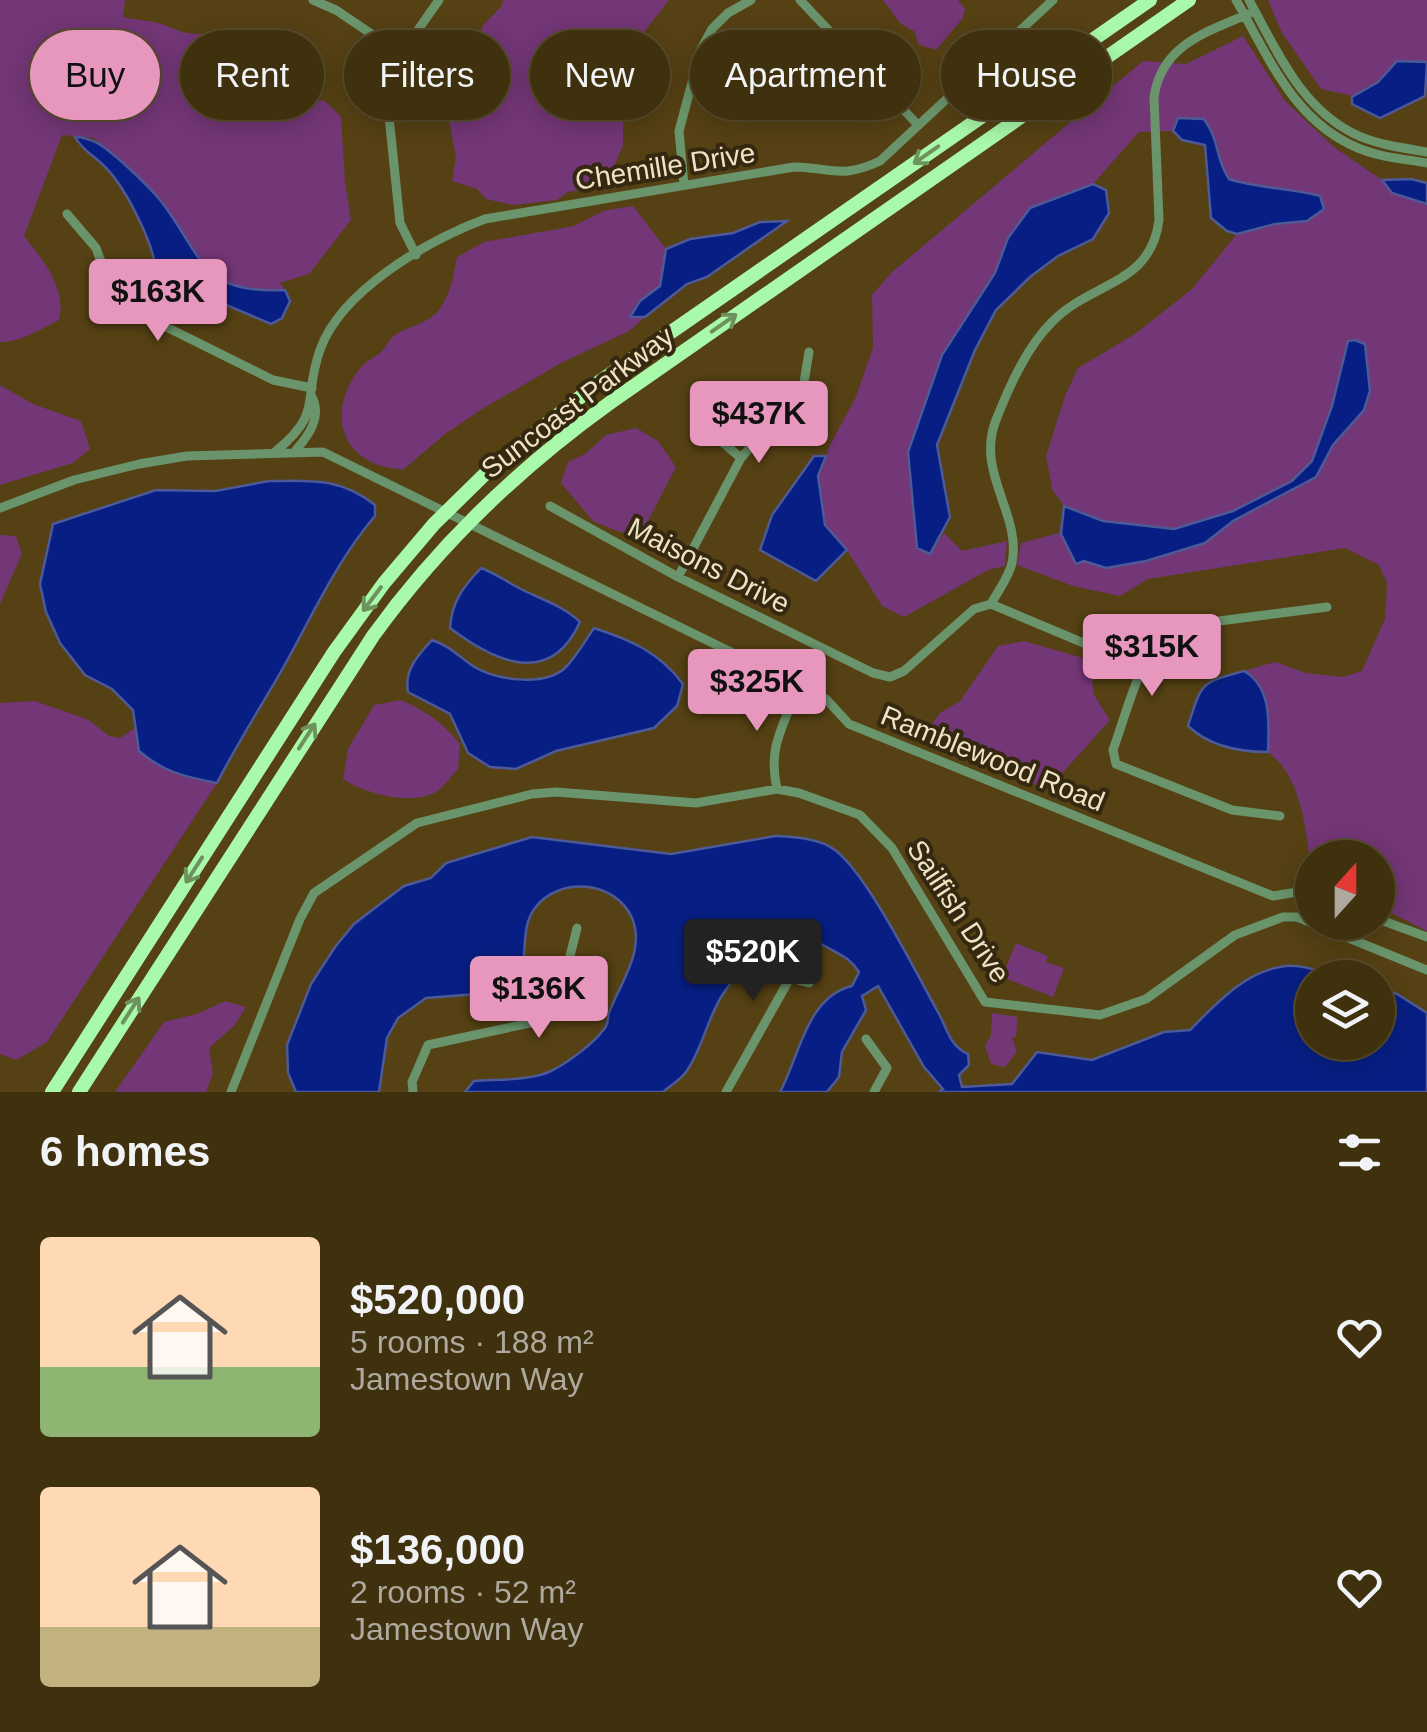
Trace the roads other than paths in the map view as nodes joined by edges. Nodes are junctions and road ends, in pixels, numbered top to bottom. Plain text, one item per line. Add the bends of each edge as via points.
1 (314, 0) edge
2 (440, 0) edge
3 (751, 0) edge
4 (800, 0) edge
5 (1033, 0) edge
6 (1053, 0) edge
7 (1150, 0) edge
8 (1189, 0) edge
9 (1236, 0) edge
10 (1248, 0) edge
11 (1042, 10) junction
12 (1250, 13) junction
13 (366, 30) edge
14 (418, 30) edge
15 (390, 120) edge
16 (918, 125) junction
17 (1427, 152) edge
18 (1427, 163) edge
19 (684, 185) junction
20 (67, 214) dead end
21 (416, 255) junction
22 (809, 352) dead end
23 (312, 392) junction
24 (701, 407) dead end
25 (308, 426) junction
26 (296, 450) junction
27 (312, 450) junction
28 (276, 451) junction
29 (741, 458) junction
30 (550, 506) dead end
31 (0, 508) edge
32 (678, 577) junction
33 (991, 604) junction
34 (1327, 607) dead end
35 (1143, 668) junction
36 (798, 685) junction
37 (777, 789) junction
38 (1280, 816) dead end
39 (1295, 892) edge
40 (1395, 925) edge
41 (576, 928) dead end
42 (1427, 937) edge
43 (1427, 970) edge
44 (809, 983) dead end
45 (866, 1039) dead end
46 (52, 1092) edge
47 (79, 1092) edge
48 (230, 1092) edge
49 (413, 1092) edge
50 (726, 1092) edge
51 (874, 1092) edge

1 - 13 street
2 - 14 street
3 - 19 street via 728,13 701,49 679,131
4 - 16 street
5 - 11 street
6 - 11 street, Chemille Drive
7 -> 46 highway, Suncoast Parkway via 599,382 458,498 334,652
47 -> 8 highway, Suncoast Parkway via 374,636 480,509 578,426
9 - 12 street
10 - 12 street
11 - 16 street, Chemille Drive
12 - 17 street via 1293,80 1325,115 1362,138
12 - 18 street via 1288,91 1322,127 1360,149
12 - 33 street via 1191,37 1171,55 1154,96 1159,220 1149,256 1080,298 1039,334 995,421 990,466 1014,544 1012,565
15 - 21 street via 400,223
16 - 19 street, Chemille Drive via 880,161 858,171 794,167
19 - 21 street, Chemille Drive via 485,218
20 - 23 street via 96,248 124,306
21 - 23 street, Chemille Drive via 371,282 342,310 321,347
22 - 29 street via 804,388
23 - 25 street, Chemille Drive
24 - 29 street via 708,430
25 - 26 street, Chemille Drive
25 - 27 street, Chemille Drive via 315,434
25 - 28 street, Chemille Drive
26 - 27 street, Ramblewood Road
26 - 28 street, Ramblewood Road
27 - 36 street, Ramblewood Road
28 - 31 street, Ramblewood Road via 140,464
29 - 32 street
30 - 32 street, Maisons Drive
32 - 33 street, Maisons Drive via 890,677 904,672 974,608
33 - 35 street
34 - 35 street via 1174,627 1161,635
35 - 38 street via 1113,750 1116,764 1232,810
36 - 37 street via 773,750
36 - 39 street, Ramblewood Road via 826,700 848,724 1273,896
37 - 43 street, Sailfish Drive via 860,816 882,837 986,1002 1100,1015 1146,999 1235,935 1283,917 1298,917
37 - 48 street, Sailfish Drive via 696,802 532,794 417,824 314,894
40 - 42 street
41 - 49 street via 556,1008 544,1020 428,1045
44 - 50 street via 790,978
45 - 51 street via 887,1068

